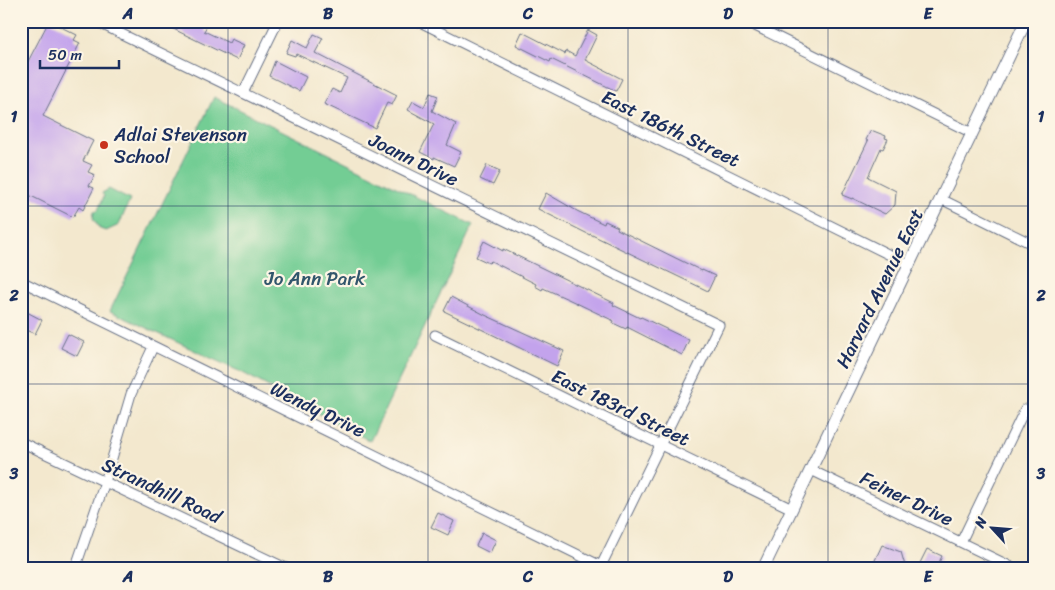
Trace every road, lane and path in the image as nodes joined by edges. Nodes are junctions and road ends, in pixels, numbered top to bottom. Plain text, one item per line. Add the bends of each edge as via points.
1 (95, 21) edge
2 (278, 21) edge
3 (418, 21) edge
4 (745, 21) edge
5 (1026, 21) edge
6 (243, 93) junction
7 (972, 133) junction
8 (942, 199) junction
9 (1034, 245) edge
10 (910, 265) junction
11 (21, 282) edge
12 (434, 335) dead end
13 (153, 347) junction
14 (1034, 413) edge
15 (21, 442) edge
16 (661, 444) junction
17 (811, 470) junction
18 (105, 482) junction
19 (792, 509) junction
20 (961, 542) junction
21 (75, 569) edge
22 (288, 569) edge
23 (763, 569) edge
24 (1016, 569) edge

1 - 6 street, Joann Drive
2 - 6 street
3 - 10 street, East 186th Street
4 - 7 street
5 - 7 main road, Harvard Avenue East
6 - 16 street, Joann Drive via 719,325
7 - 8 main road, Harvard Avenue East
8 - 9 street
8 - 10 main road, Harvard Avenue East
10 - 17 main road, Harvard Avenue East
11 - 13 street, Wendy Drive
12 - 16 street, East 183rd Street
13 - 16 street, Wendy Drive via 601,566
13 - 18 street via 130,394
14 - 20 street via 1025,409
15 - 18 street, Strandhill Road
16 - 19 street, East 183rd Street
17 - 19 main road, Harvard Avenue East
17 - 20 street, Feiner Drive
18 - 21 street
18 - 22 street, Strandhill Road
19 - 23 main road, Harvard Avenue East
20 - 24 street, Feiner Drive

